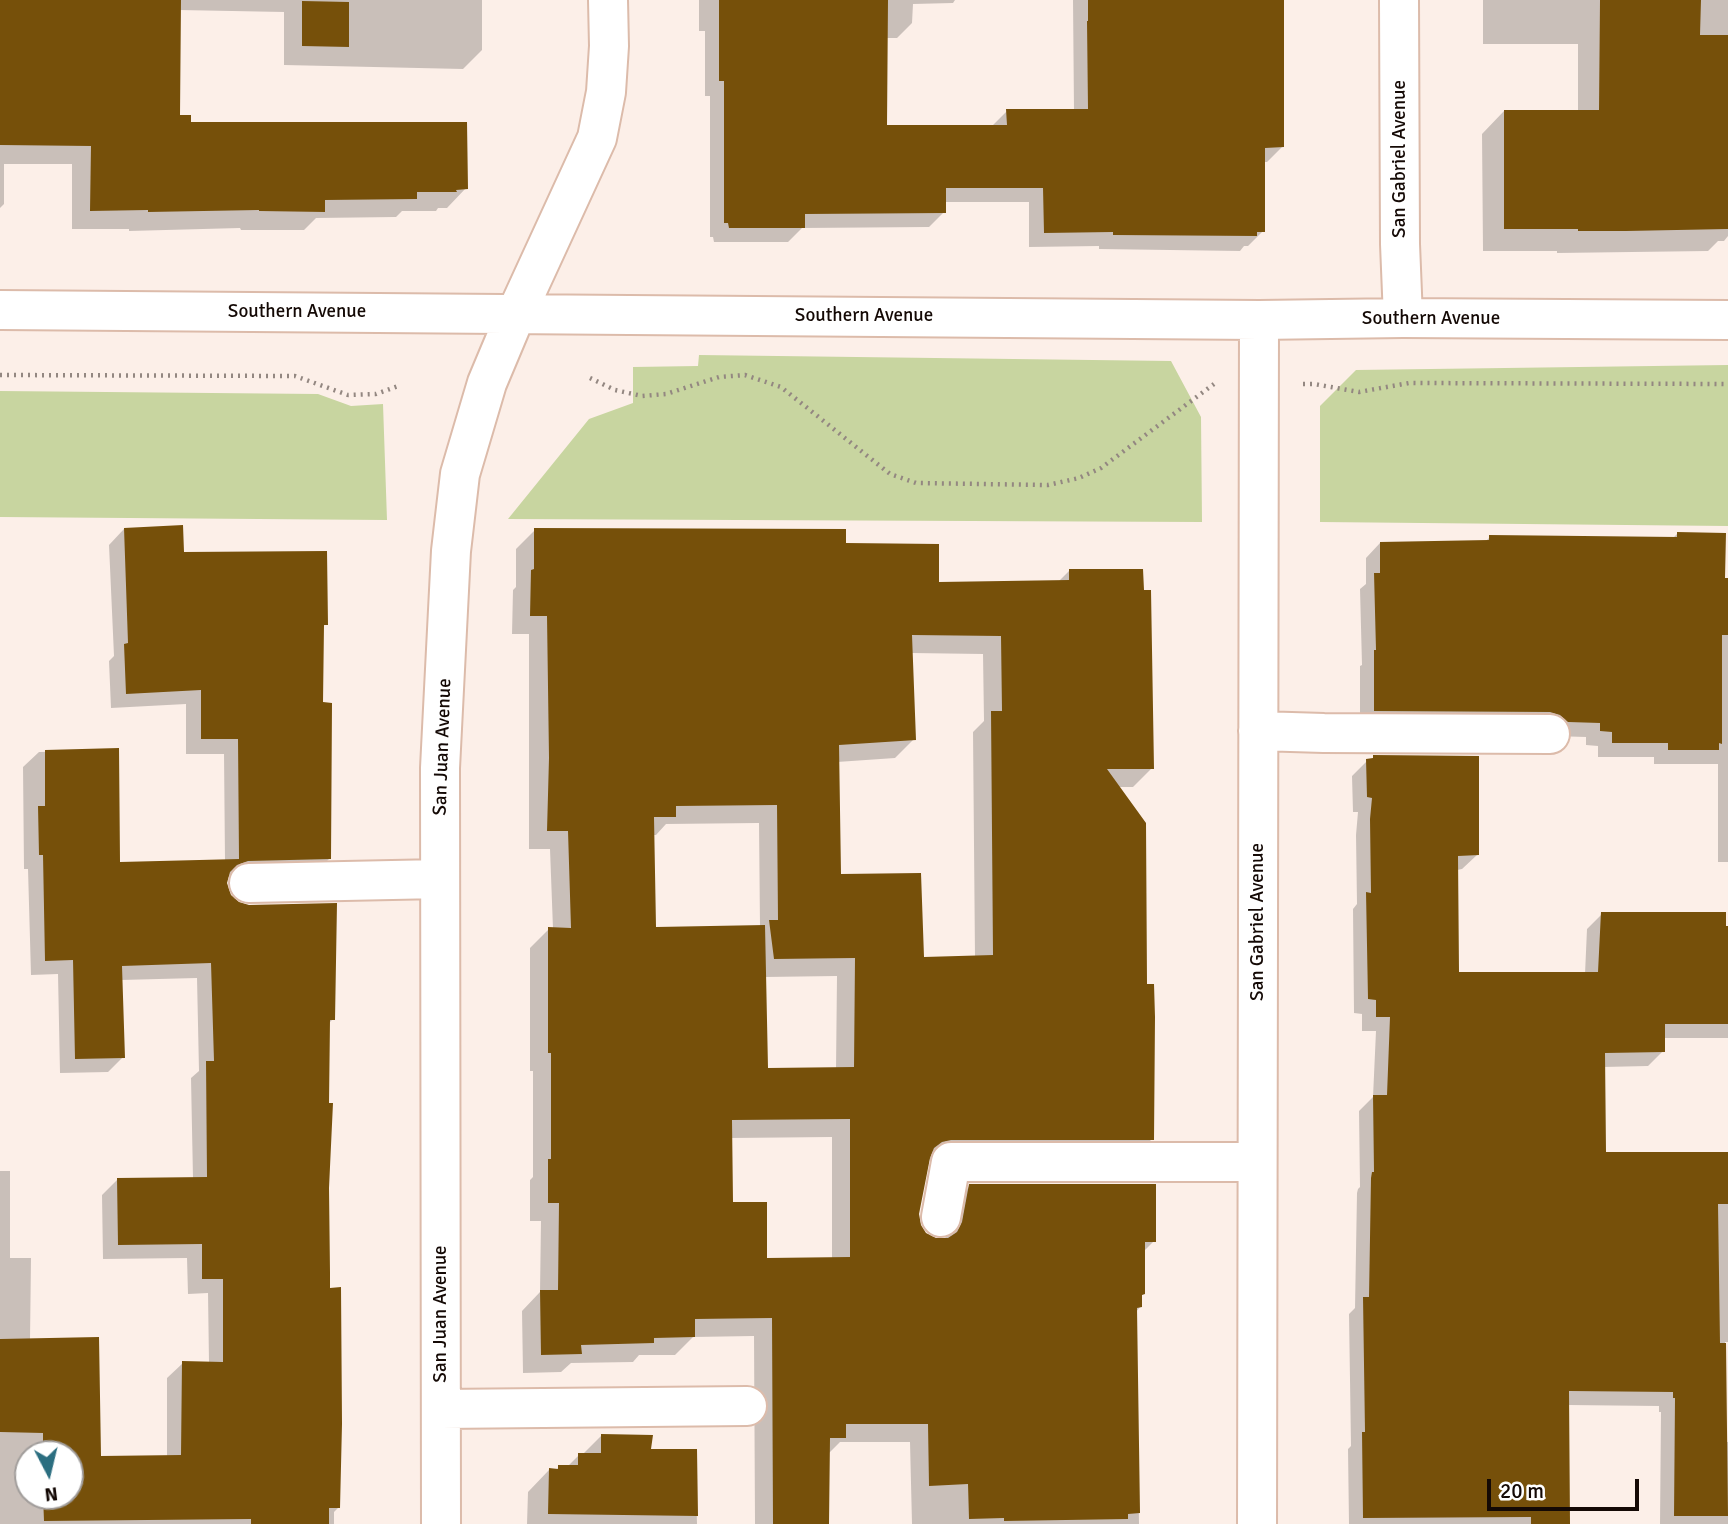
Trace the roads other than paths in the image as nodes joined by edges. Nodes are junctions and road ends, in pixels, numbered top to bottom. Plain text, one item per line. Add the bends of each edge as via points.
1 (608, 0) edge
2 (1399, 0) edge
3 (0, 310) edge
4 (516, 314) junction
5 (1403, 318) junction
6 (1259, 320) junction
7 (1728, 320) edge
8 (1258, 731) junction
9 (1550, 734) dead end
10 (440, 879) junction
11 (249, 884) dead end
12 (1257, 1162) junction
13 (941, 1217) dead end
14 (747, 1406) dead end
15 (441, 1409) junction
16 (441, 1524) edge
17 (1256, 1524) edge

1 - 4 street, San Juan Avenue via 606,92 597,138
2 - 5 street, San Gabriel Avenue
3 - 4 street, Southern Avenue
4 - 6 street, Southern Avenue
4 - 10 street, San Juan Avenue via 486,383 460,474 451,551 440,768
5 - 6 street, Southern Avenue
5 - 7 street, Southern Avenue
6 - 8 street, San Gabriel Avenue
8 - 9 street
8 - 12 street, San Gabriel Avenue
10 - 11 street
10 - 15 street, San Juan Avenue
12 - 13 street via 951,1162
12 - 17 street, San Gabriel Avenue
14 - 15 street
15 - 16 street, San Juan Avenue

